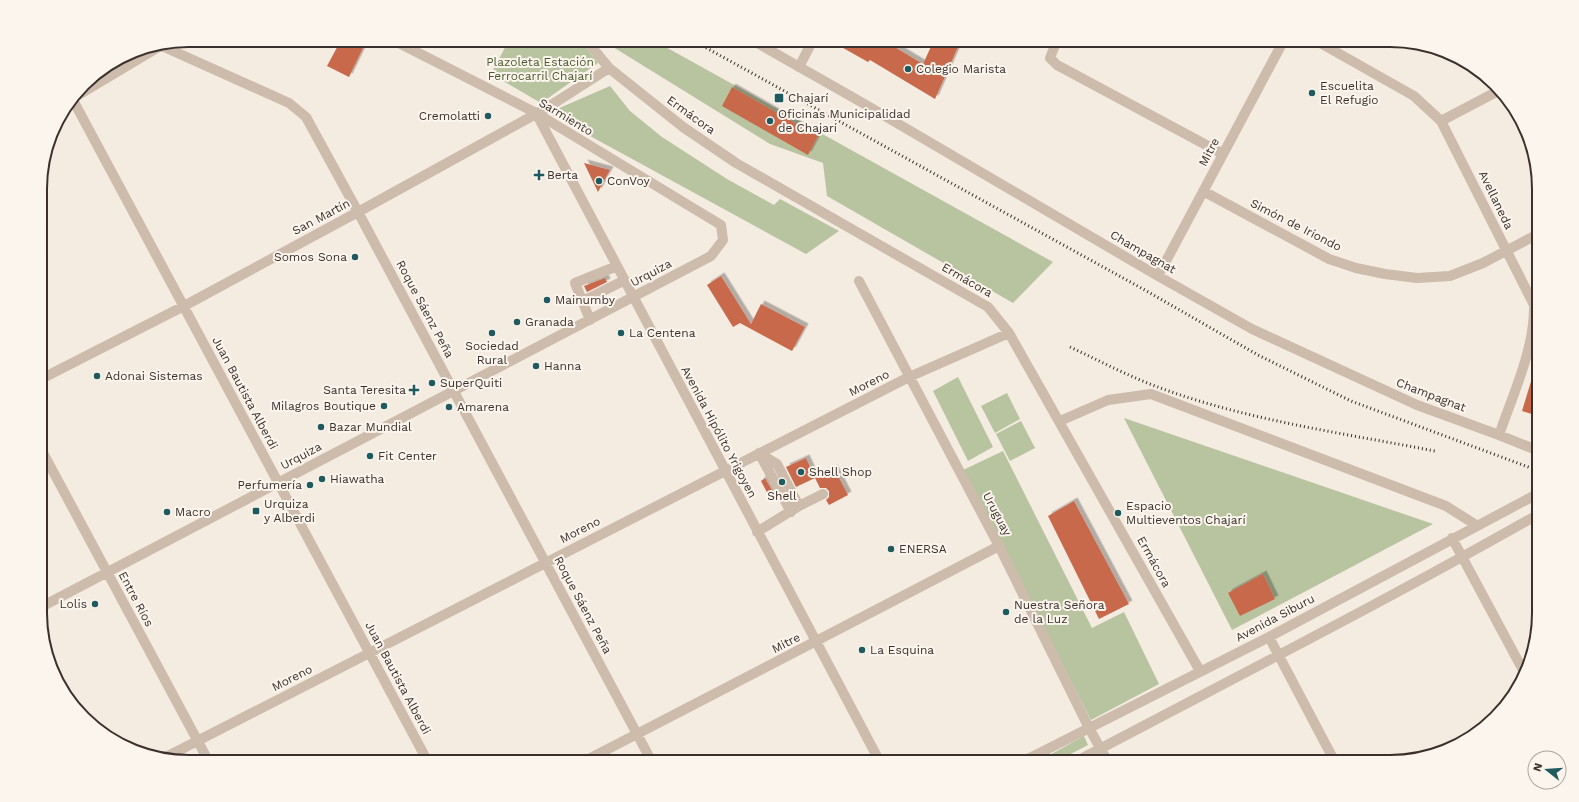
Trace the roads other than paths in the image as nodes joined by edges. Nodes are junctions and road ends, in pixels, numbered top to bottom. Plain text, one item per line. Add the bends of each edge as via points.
1 (406, 47) edge
2 (592, 47) edge
3 (764, 47) edge
4 (809, 47) edge
5 (1054, 47) edge
6 (1280, 47) edge
7 (1327, 47) edge
8 (168, 49) edge
9 (152, 52) edge
10 (799, 67) junction
11 (609, 68) junction
12 (85, 92) edge
13 (1495, 93) edge
14 (75, 104) edge
15 (536, 113) junction
16 (1441, 121) junction
17 (1223, 154) junction
18 (1203, 191) junction
19 (358, 212) junction
20 (721, 225) joint
21 (1532, 237) edge
22 (1506, 250) junction
23 (617, 266) junction
24 (1158, 276) junction
25 (625, 280) junction
26 (859, 281) dead end
27 (634, 297) junction
28 (582, 301) junction
29 (1532, 302) edge
30 (184, 306) junction
31 (590, 320) junction
32 (1009, 333) junction
33 (1532, 336) edge
34 (47, 376) edge
35 (909, 377) junction
36 (454, 391) junction
37 (1060, 421) junction
38 (1499, 435) junction
39 (1532, 449) edge
40 (759, 453) junction
41 (47, 460) edge
42 (724, 470) junction
43 (278, 483) junction
44 (823, 494) dead end
45 (1532, 497) edge
46 (795, 509) junction
47 (1532, 518) edge
48 (1476, 525) junction
49 (757, 532) junction
50 (1452, 538) junction
51 (999, 546) junction
52 (1464, 557) junction
53 (545, 562) junction
54 (107, 572) junction
55 (47, 604) edge
56 (1269, 637) junction
57 (816, 642) junction
58 (370, 652) junction
59 (1279, 656) junction
60 (1521, 667) edge
61 (1200, 671) junction
62 (1089, 728) junction
63 (637, 734) junction
64 (197, 740) junction
65 (1100, 749) junction
66 (171, 754) edge
67 (204, 755) edge
68 (424, 755) edge
69 (596, 755) edge
70 (648, 755) edge
71 (876, 755) edge
72 (1036, 755) edge
73 (1088, 755) edge
74 (1104, 755) edge
75 (1331, 755) edge

1 - 15 street, Sarmiento
2 - 11 street, Ermácora
3 - 10 street, Champagnat
4 - 10 street
5 - 17 street via 1050,58 1056,65
6 - 17 street, Mitre
7 - 16 street, Avellaneda via 1414,96
8 - 19 street, Roque Sáenz Peña via 288,103 306,117
9 - 12 street
10 - 24 street, Champagnat
11 - 15 street, San Martín
11 - 32 street, Ermácora via 683,127 736,163 988,307
13 - 16 street
14 - 30 street, Juan Bautista Alberdi
15 - 19 street, San Martín
15 - 20 street, Sarmiento
15 - 23 street, Avenida Hipólito Yrigoyen
16 - 22 street, Avellaneda
17 - 18 street, Mitre
18 - 22 street, Simón de Iriondo via 1329,259 1384,274 1417,278 1450,276 1483,263
18 - 24 street, Mitre
19 - 30 street, San Martín
19 - 36 street, Roque Sáenz Peña
20 - 27 street, Urquiza via 723,240 711,256
21 - 22 street, Simón de Iriondo
22 - 29 street, Avellaneda
23 - 25 street, Avenida Hipólito Yrigoyen
23 - 28 street via 575,283
24 - 38 street, Champagnat via 1252,329 1340,371 1417,405
25 - 27 street, Avenida Hipólito Yrigoyen
25 - 28 street
26 - 35 street, Uruguay
27 - 31 street, Urquiza
27 - 42 street, Avenida Hipólito Yrigoyen
28 - 31 street
30 - 34 street, San Martín
30 - 43 street, Juan Bautista Alberdi
31 - 36 street, Urquiza
32 - 35 street, Moreno
32 - 37 street, Ermácora
33 - 38 street, Avellaneda
35 - 40 street, Moreno
35 - 51 street, Uruguay
36 - 43 street, Urquiza
36 - 53 street, Roque Sáenz Peña
37 - 48 street via 1108,400 1151,394 1446,506
37 - 61 street, Ermácora
38 - 39 street, Champagnat
40 - 42 street, Moreno
40 - 46 street via 777,464
41 - 54 street, Entre Ríos
42 - 49 street, Avenida Hipólito Yrigoyen
42 - 53 street, Moreno
43 - 54 street, Urquiza
43 - 58 street, Juan Bautista Alberdi
44 - 46 street
45 - 48 street, Avenida Siburu
46 - 49 street
47 - 52 street
48 - 50 street, Avenida Siburu
49 - 57 street, Avenida Hipólito Yrigoyen
50 - 52 street
50 - 56 street, Avenida Siburu
51 - 57 street, Mitre
51 - 62 street, Uruguay
52 - 59 street
52 - 60 street
53 - 58 street, Moreno
53 - 63 street, Roque Sáenz Peña
54 - 55 street, Urquiza
54 - 64 street, Entre Ríos
56 - 59 street
56 - 61 street, Avenida Siburu
57 - 63 street, Mitre
57 - 71 street, Avenida Hipólito Yrigoyen
58 - 64 street, Moreno
58 - 68 street, Juan Bautista Alberdi
59 - 65 street
59 - 75 street
61 - 62 street, Avenida Siburu
62 - 65 street, Uruguay
62 - 72 street, Avenida Siburu
63 - 69 street, Mitre
63 - 70 street, Roque Sáenz Peña
64 - 66 street, Moreno
64 - 67 street, Entre Ríos
65 - 73 street
65 - 74 street, Uruguay

